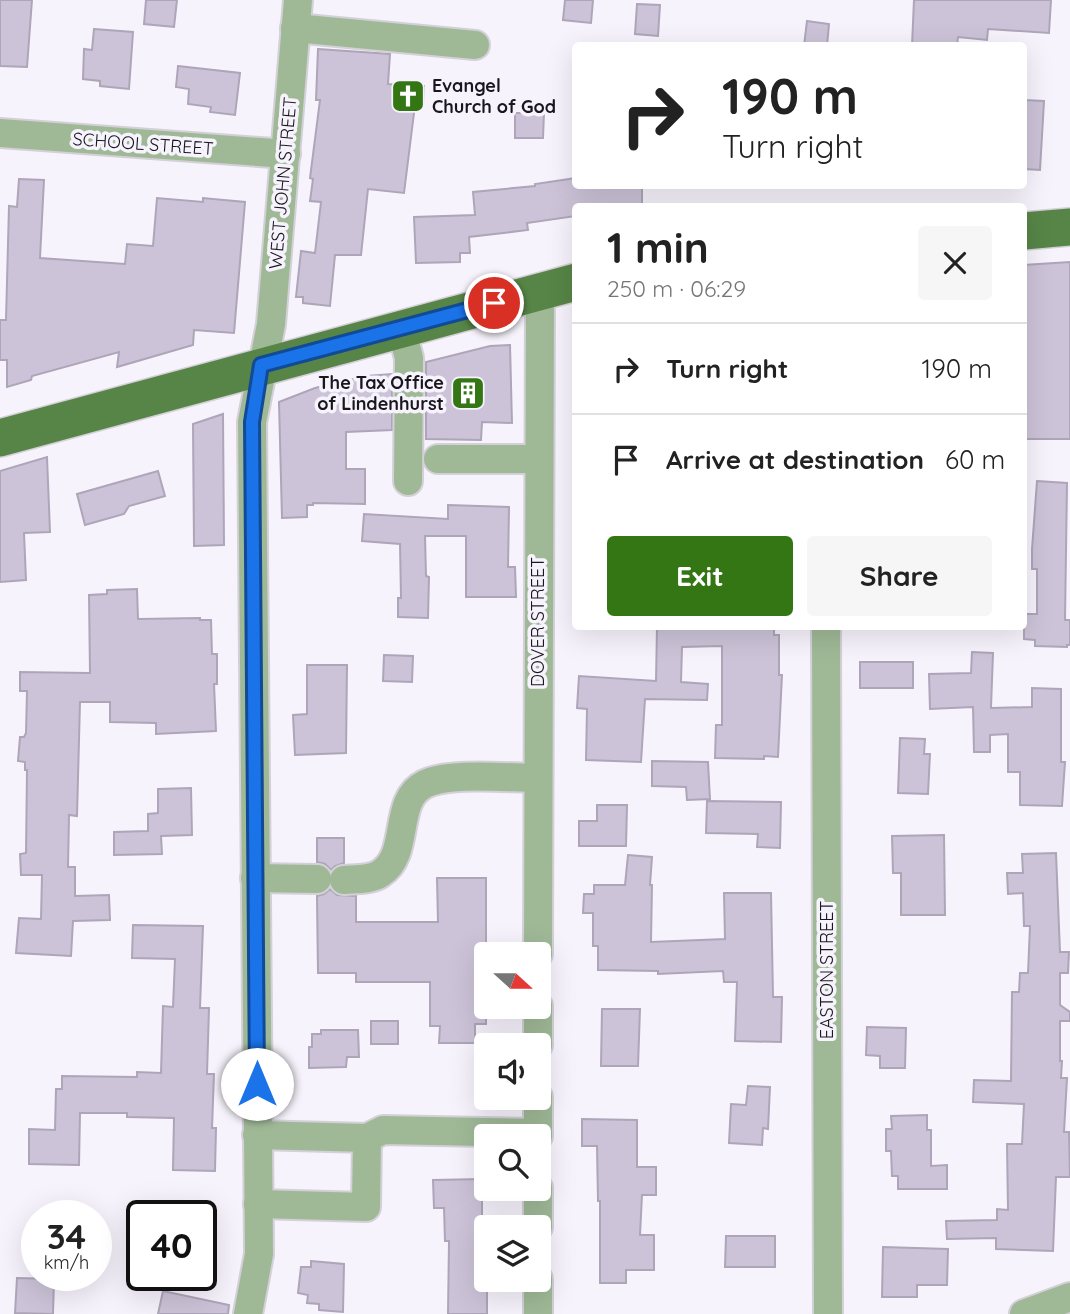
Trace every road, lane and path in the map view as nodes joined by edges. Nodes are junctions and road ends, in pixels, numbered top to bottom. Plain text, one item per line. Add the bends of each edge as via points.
1 (298, 0) edge
2 (295, 28) junction
3 (475, 45) dead end
4 (0, 133) edge
5 (286, 154) junction
6 (1070, 227) edge
7 (1027, 231) edge
8 (572, 283) edge
9 (540, 291) junction
10 (401, 328) junction
11 (261, 365) junction
12 (0, 438) edge
13 (438, 459) dead end
14 (539, 460) junction
15 (408, 481) dead end
16 (826, 630) edge
17 (538, 778) junction
18 (255, 878) junction
19 (538, 942) edge
20 (474, 1133) edge
21 (257, 1135) junction
22 (367, 1138) junction
23 (258, 1204) junction
24 (258, 1254) junction
25 (538, 1292) edge
26 (1070, 1297) edge
27 (248, 1314) edge
28 (261, 1314) edge
29 (537, 1314) edge
30 (828, 1314) edge
31 (1024, 1314) edge

1 - 2 street, WEST JOHN STREET
2 - 3 street
2 - 5 street, WEST JOHN STREET
4 - 5 street, SCHOOL STREET
5 - 11 street, WEST JOHN STREET via 271,324
6 - 7 main road
8 - 9 main road
9 - 10 main road
9 - 14 street, DOVER STREET
10 - 11 main road
10 - 15 street via 409,358
11 - 12 main road
11 - 18 street, WEST JOHN STREET via 252,422
13 - 14 street
14 - 17 street, DOVER STREET
16 - 30 street, EASTON STREET
17 - 18 street via 451,777 425,783 410,797 394,859 381,874 331,880
17 - 19 street, DOVER STREET
18 - 21 street, WEST JOHN STREET
20 - 22 street via 383,1130
21 - 22 street
21 - 23 street, WEST JOHN STREET
22 - 23 street via 366,1208
23 - 24 street, WEST JOHN STREET
24 - 27 street
24 - 28 street
25 - 29 street
26 - 31 street

